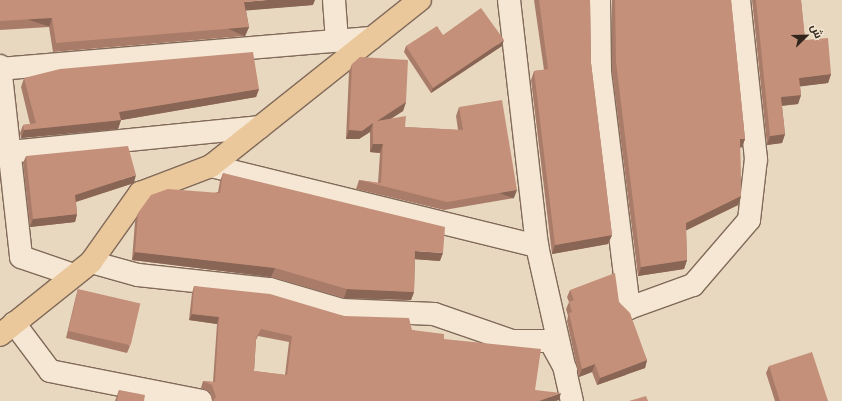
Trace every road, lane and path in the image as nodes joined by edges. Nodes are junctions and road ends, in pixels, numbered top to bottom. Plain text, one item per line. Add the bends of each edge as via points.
1 (334, 0) edge
2 (420, 0) edge
3 (509, 0) edge
4 (599, 0) edge
5 (739, 0) edge
6 (372, 38) junction
7 (337, 41) junction
8 (0, 67) edge
9 (260, 127) junction
10 (9, 152) junction
11 (211, 166) junction
12 (538, 246) junction
13 (91, 262) junction
14 (74, 275) junction
15 (7, 329) edge
16 (566, 370) junction
17 (201, 401) edge
18 (572, 401) edge

1 - 7 street
2 - 6 main road
3 - 12 street
4 - 5 street via 600,72 629,308 693,285 749,220 756,158
6 - 7 street
6 - 9 main road
7 - 8 street
8 - 10 street
9 - 10 street
9 - 11 main road
10 - 14 street via 21,257
11 - 12 street
11 - 13 main road via 140,193
12 - 16 street
13 - 14 main road
13 - 16 street via 138,275 270,289 342,310 434,314 512,341 550,341
14 - 15 main road
15 - 17 street via 50,371
16 - 18 street

